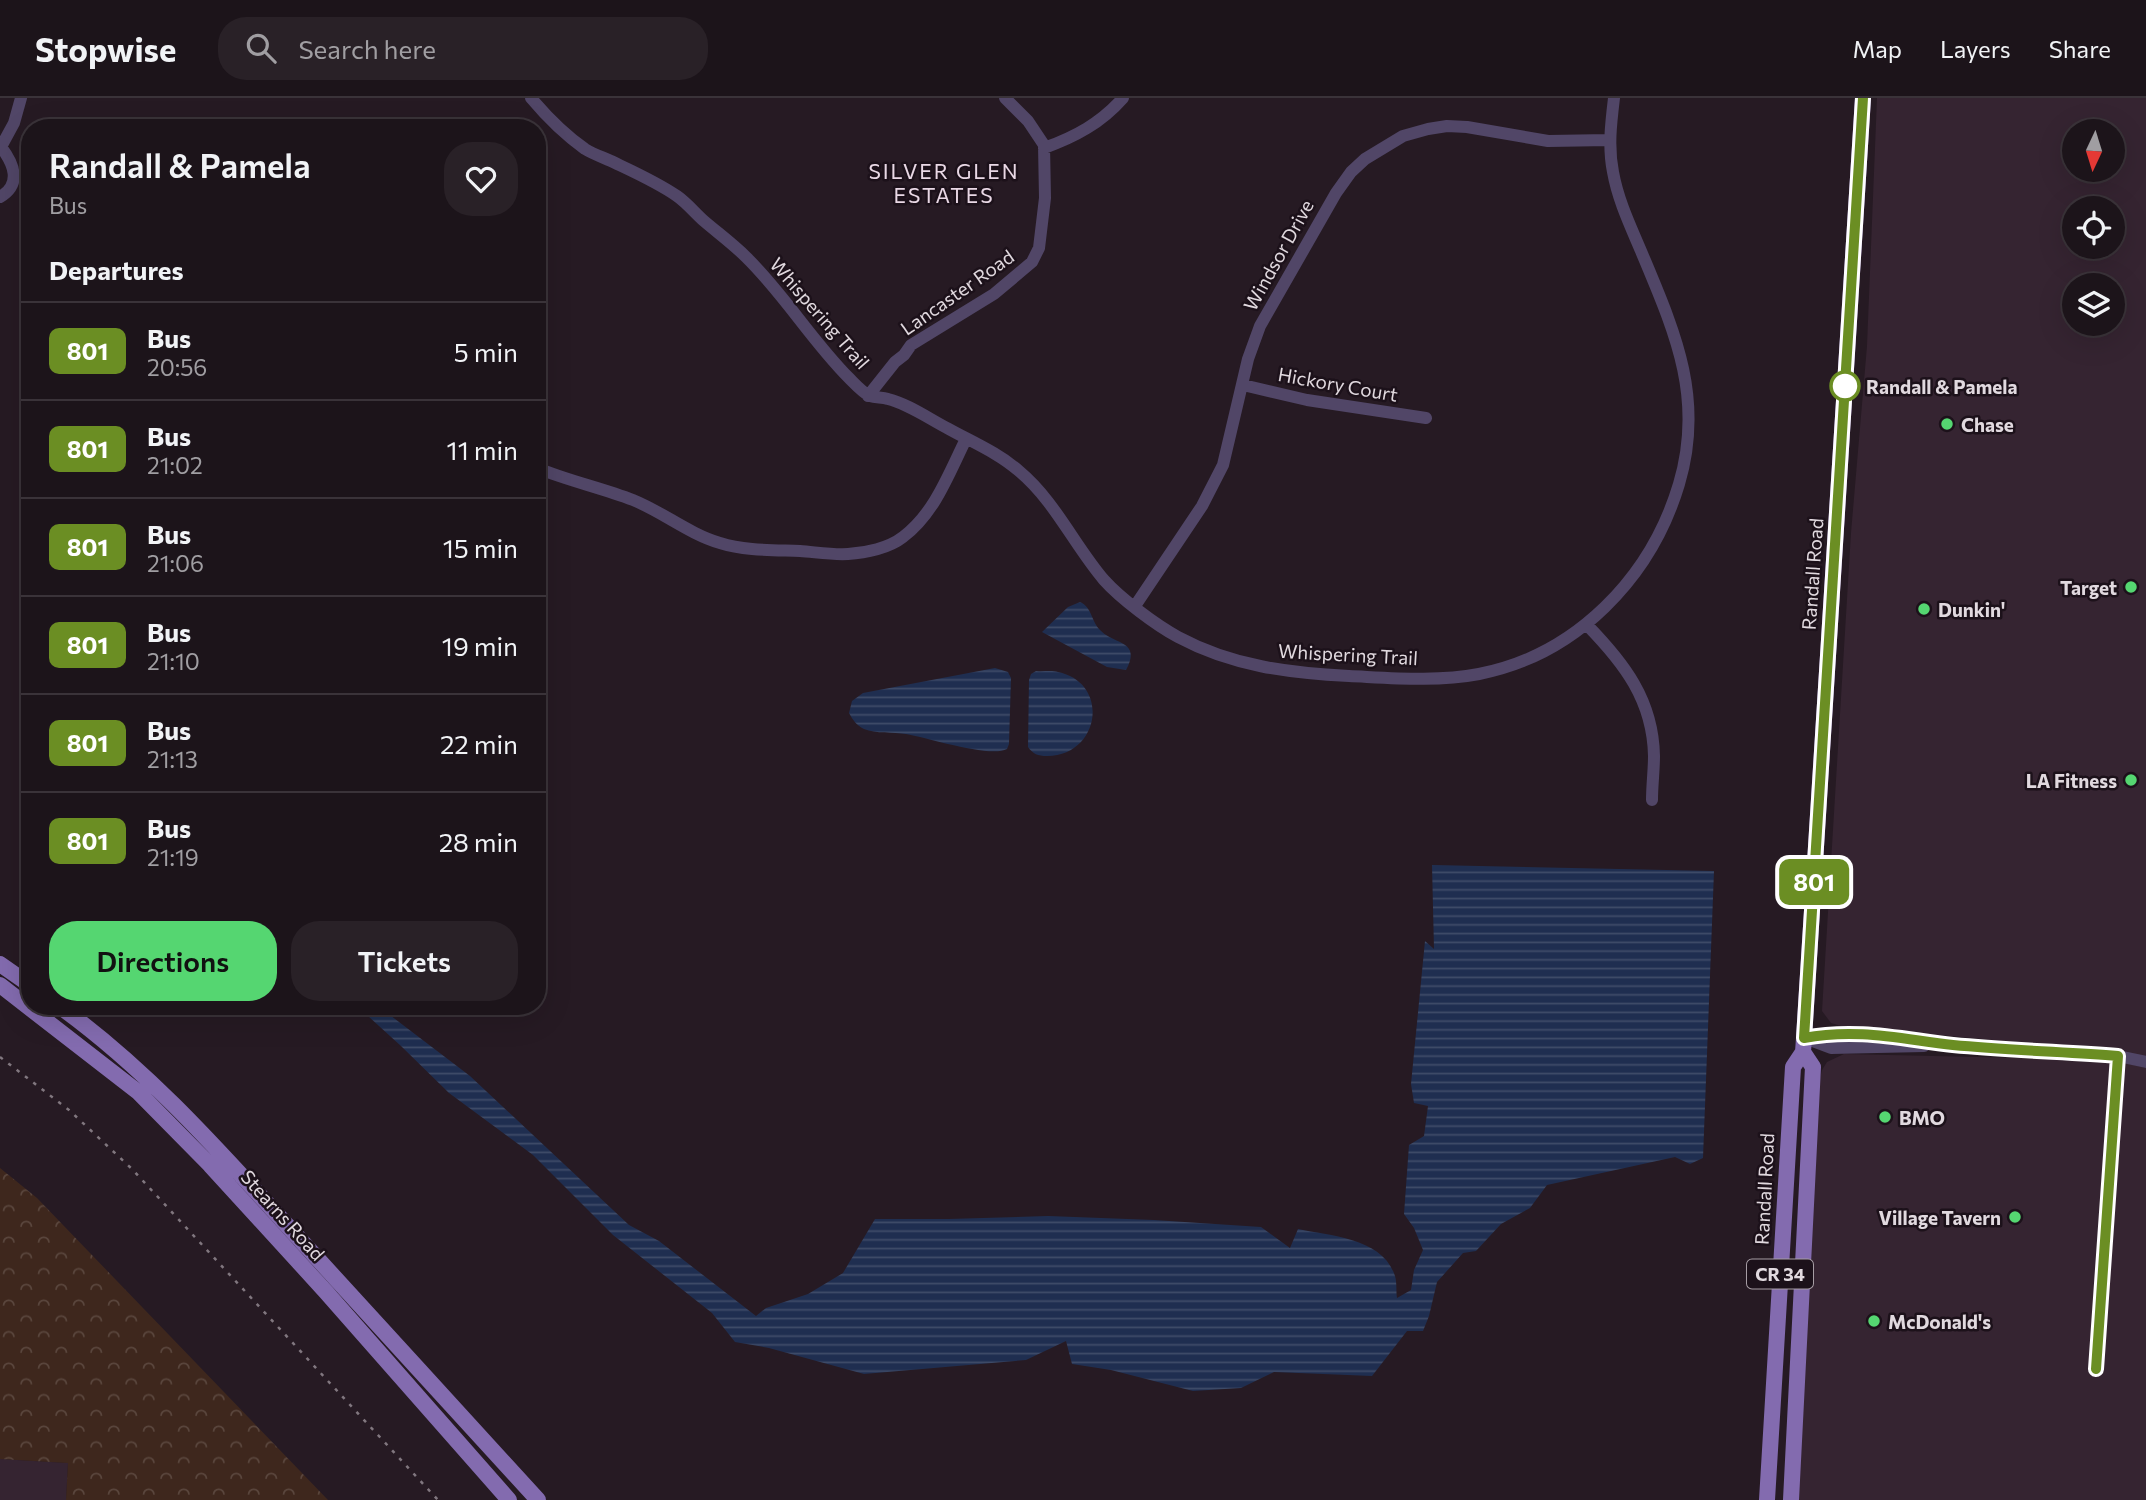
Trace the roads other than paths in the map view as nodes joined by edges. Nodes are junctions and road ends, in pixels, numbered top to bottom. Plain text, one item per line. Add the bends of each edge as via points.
1 (21, 98) edge
2 (531, 98) edge
3 (1005, 98) edge
4 (1123, 98) edge
5 (1614, 98) edge
6 (1863, 98) edge
7 (1609, 140) junction
8 (0, 147) edge
9 (1044, 148) junction
10 (0, 197) edge
11 (1243, 385) junction
12 (868, 396) junction
13 (1426, 418) dead end
14 (966, 439) junction
15 (546, 472) edge
16 (1135, 606) junction
17 (1587, 625) junction
18 (1652, 800) dead end
19 (0, 964) edge
20 (21, 979) edge
21 (0, 985) edge
22 (21, 1001) edge
23 (39, 1015) edge
24 (72, 1015) edge
25 (1804, 1045) junction
26 (2146, 1062) edge
27 (509, 1500) edge
28 (538, 1500) edge
29 (1767, 1500) edge
30 (1791, 1500) edge

1 - 8 street
2 - 12 street, Whispering Trail via 588,151 679,198 748,258 827,355
3 - 9 street via 1028,121
4 - 9 street via 1094,125
5 - 7 street, Whispering Trail
6 - 25 main road, Randall Road / CR 34
7 - 11 street, Windsor Drive via 1548,141 1447,127 1402,136 1365,159 1335,193 1276,296 1260,326
7 - 17 street, Whispering Trail via 1624,211 1682,359 1688,425 1679,483 1650,551
8 - 10 street via 15,176
9 - 12 street, Lancaster Road via 1045,198 1039,248 1032,262 994,294 911,345
11 - 13 street, Hickory Court
11 - 16 street, Windsor Drive via 1223,465 1212,488
12 - 14 street, Whispering Trail via 891,399
14 - 15 street via 922,521 890,544 848,554 720,543 637,502
14 - 16 street, Whispering Trail via 995,452 1040,491 1106,583
16 - 17 street, Whispering Trail via 1181,638 1250,665 1304,674 1373,677 1451,678 1501,669 1554,646
17 - 18 street via 1626,669 1644,706 1653,740
19 - 20 main road
21 - 22 main road, Stearns Road
23 - 27 main road, Stearns Road via 138,1092 326,1292
24 - 28 main road, Stearns Road via 155,1085
25 - 26 street via 1845,1033
25 - 29 main road, Randall Road / CR 34 via 1793,1067
25 - 30 main road, Randall Road / CR 34 via 1813,1067

